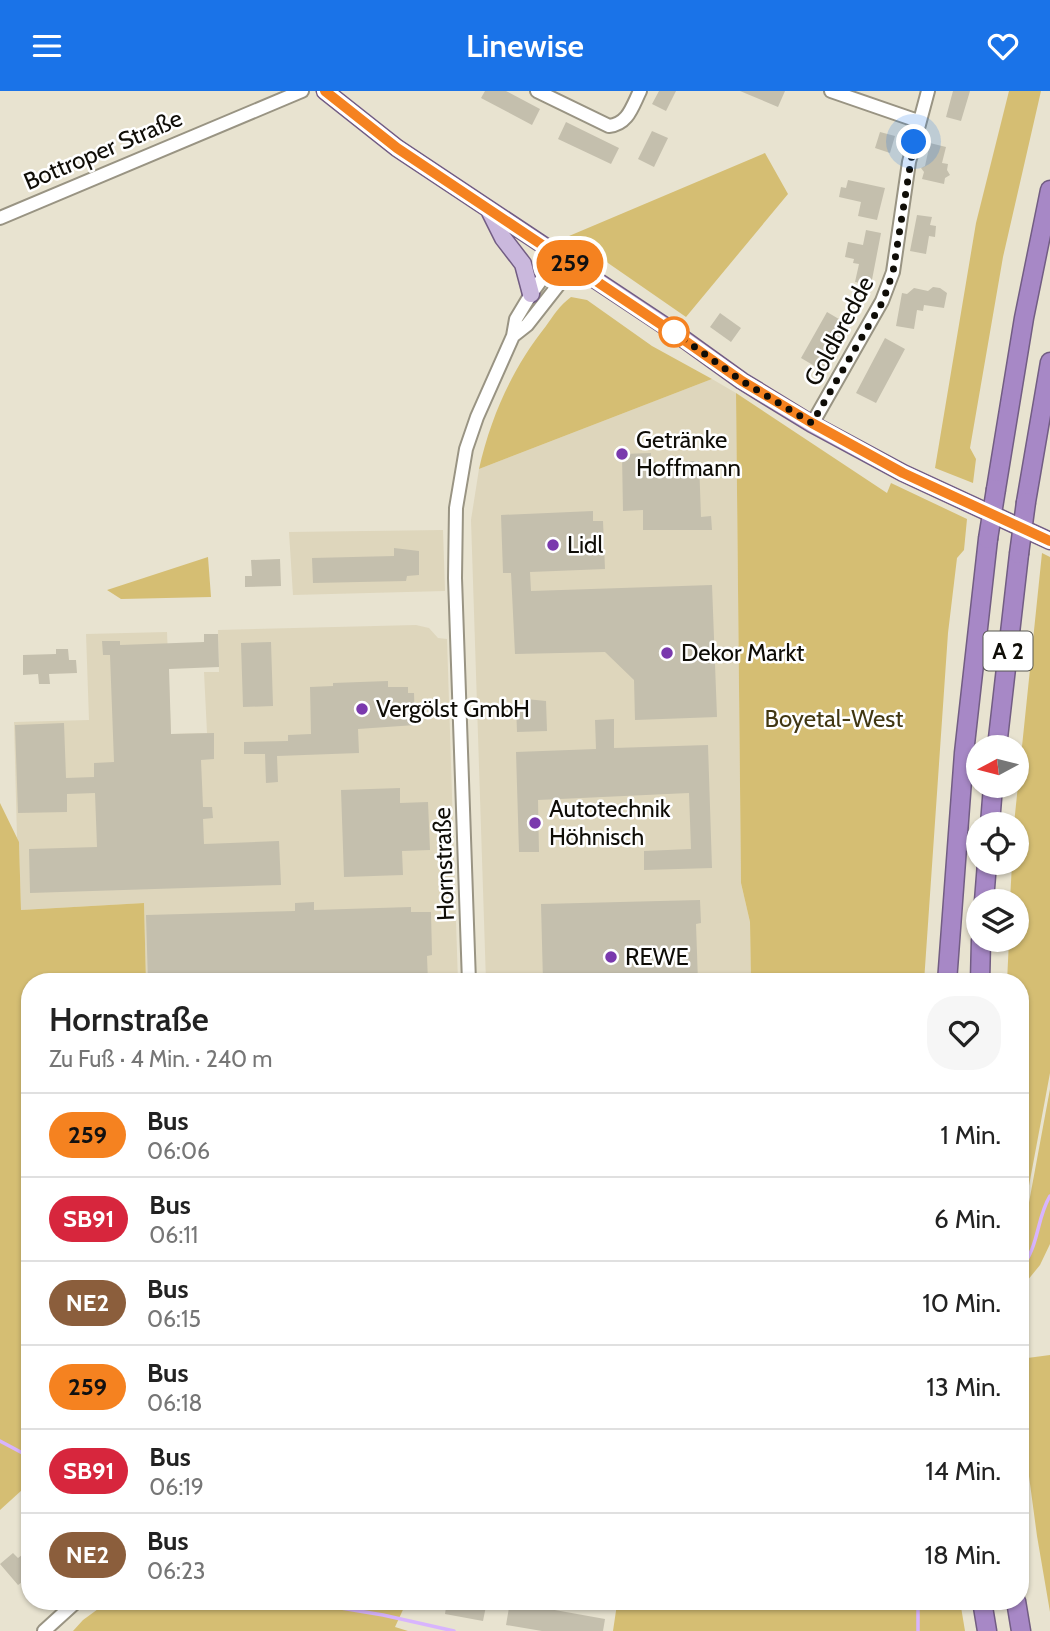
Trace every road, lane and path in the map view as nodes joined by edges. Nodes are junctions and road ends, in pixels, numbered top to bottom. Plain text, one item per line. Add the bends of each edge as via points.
1 (302, 91) edge
2 (325, 91) edge
3 (537, 91) edge
4 (640, 91) edge
5 (831, 91) edge
6 (928, 91) edge
7 (918, 121) junction
8 (1050, 190) edge
9 (488, 210) junction
10 (0, 218) edge
11 (559, 255) junction
12 (574, 265) junction
13 (531, 294) junction
14 (513, 336) junction
15 (1050, 362) edge
16 (812, 423) junction
17 (1050, 541) edge
18 (998, 735) edge
19 (981, 952) edge
20 (469, 973) edge
21 (948, 973) edge
22 (980, 973) edge
23 (67, 1610) edge
24 (984, 1610) edge
25 (1018, 1610) edge
26 (44, 1631) edge
27 (987, 1631) edge
28 (1021, 1631) edge

1 - 10 street, Bottroper Straße
2 - 9 main road via 397,148
3 - 4 street via 609,126 625,119
5 - 7 street
6 - 7 street, Goldbredde
7 - 16 street, Goldbredde via 893,272 883,301
8 - 21 highway, A 2, bridge via 988,539 964,753
9 - 11 main road
9 - 13 main road via 523,264
11 - 12 main road
11 - 13 street, Hornstraße
12 - 14 street, Hornstraße
12 - 16 main road via 742,381
13 - 14 street, Hornstraße via 516,319
14 - 20 street, Hornstraße via 477,417 456,507
15 - 18 highway, A 2, bridge via 1026,502
16 - 17 main road
19 - 22 highway
23 - 26 street
24 - 27 highway
25 - 28 highway

